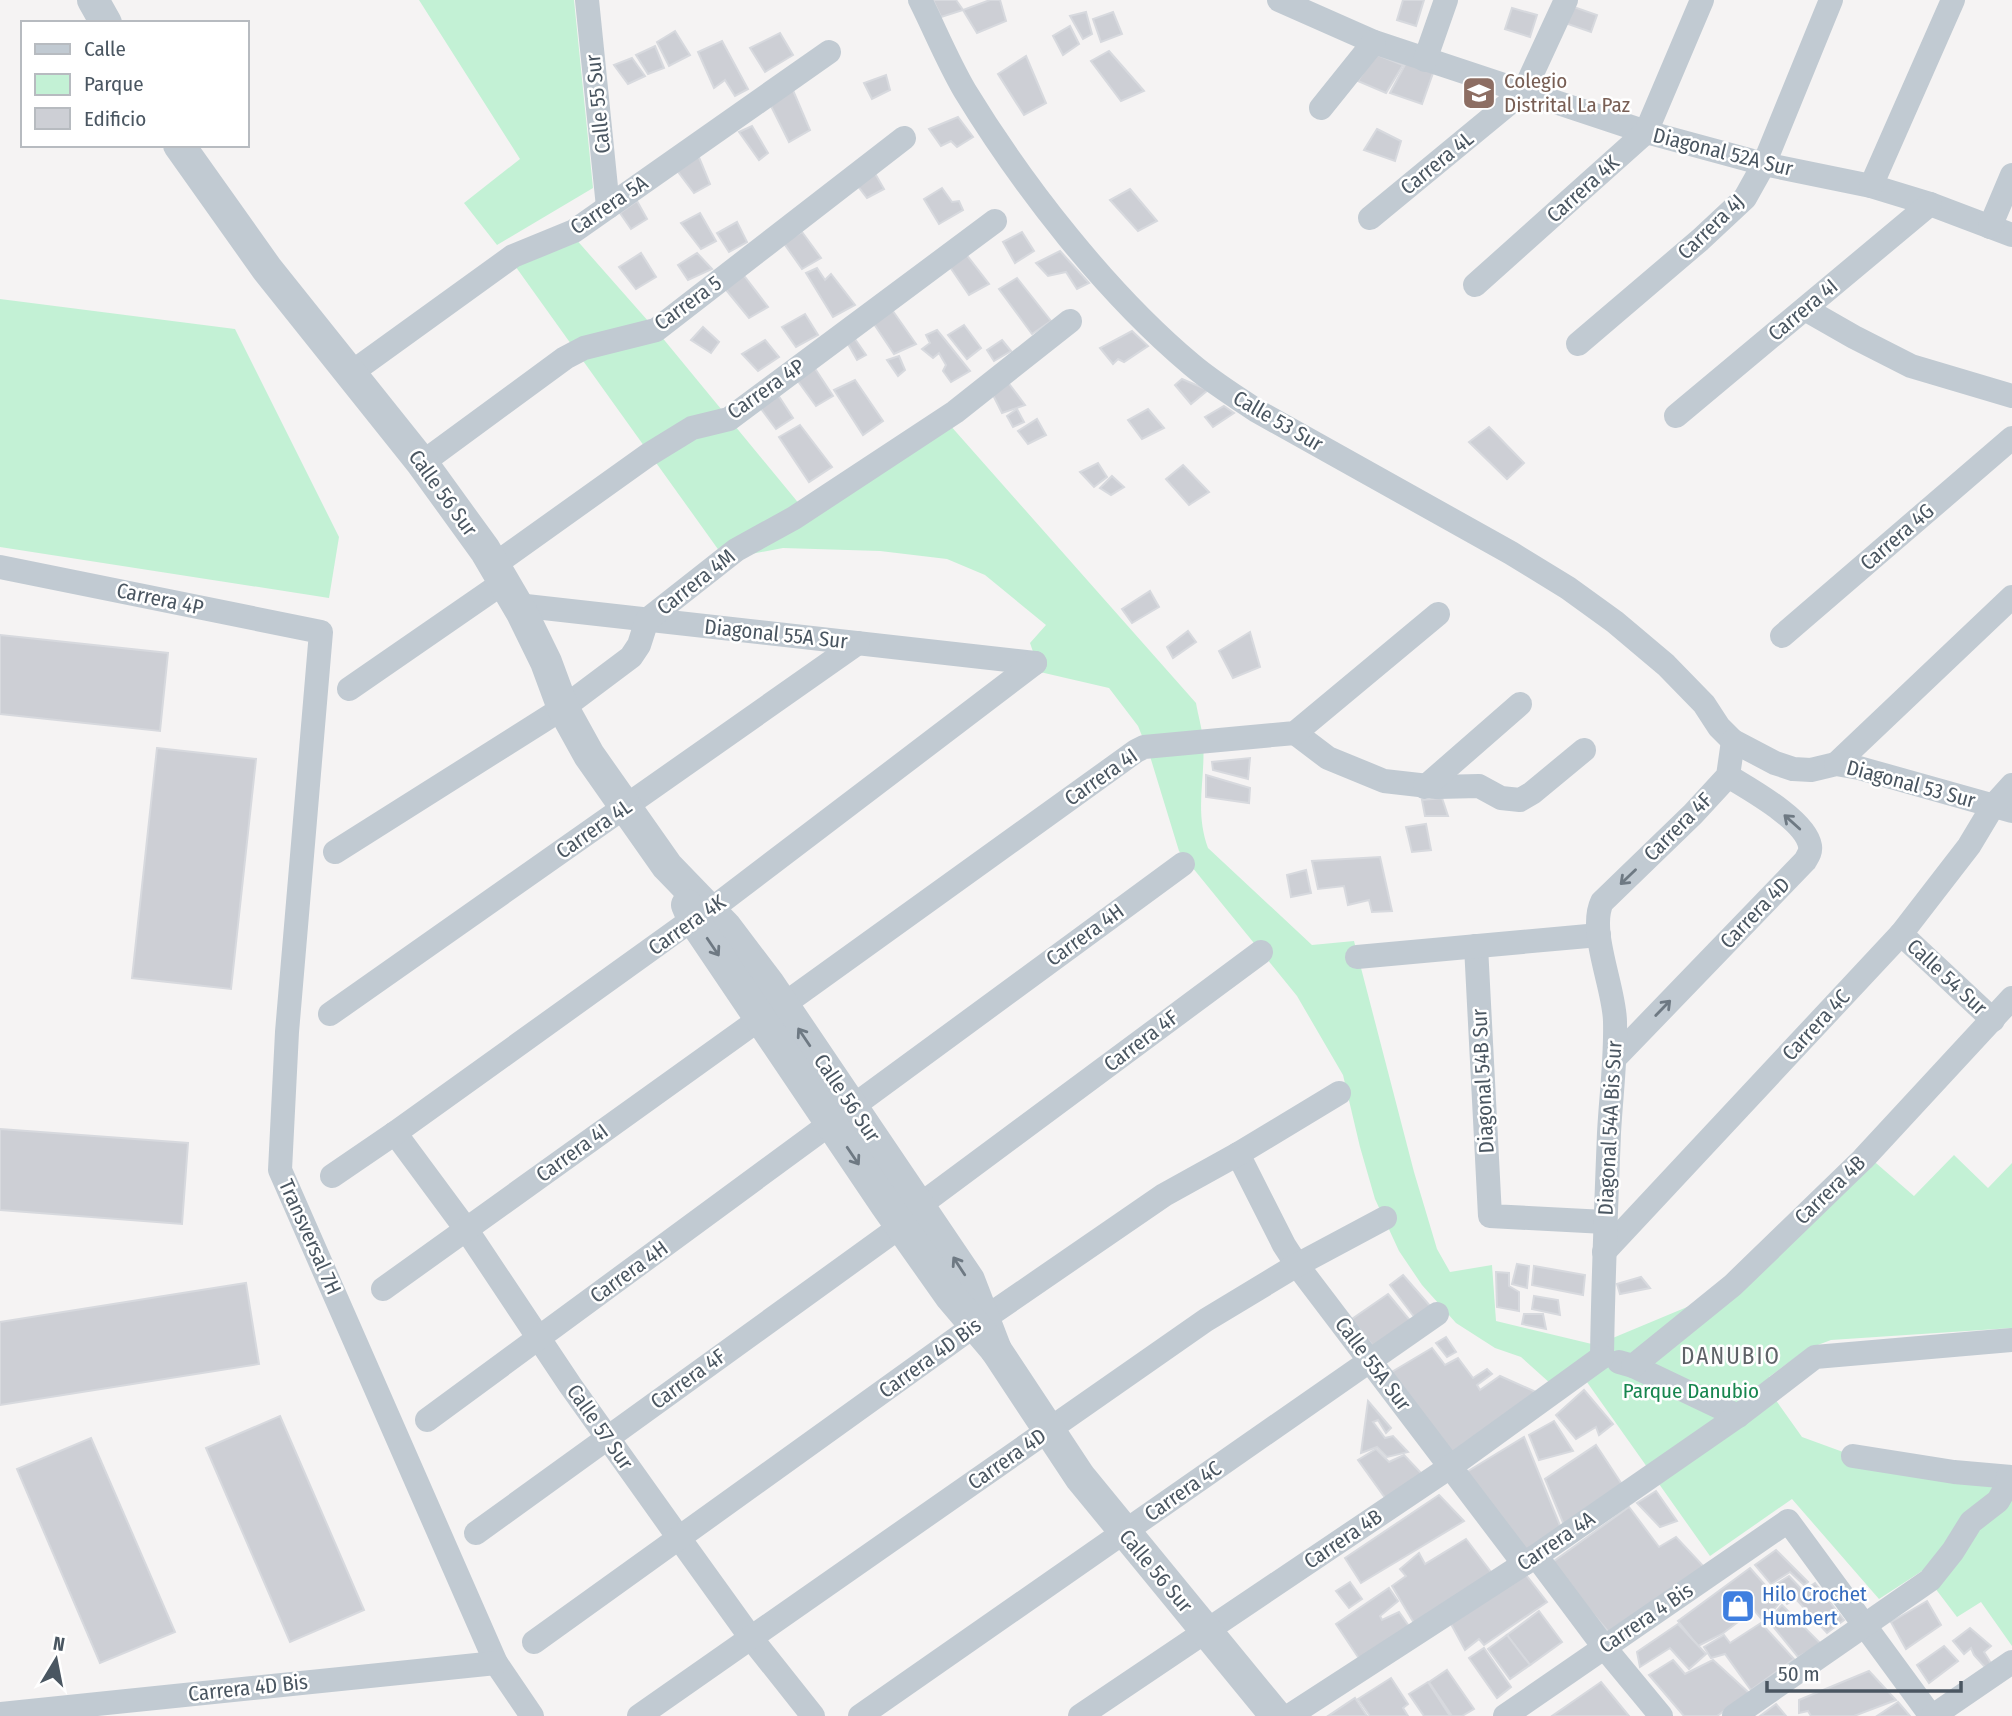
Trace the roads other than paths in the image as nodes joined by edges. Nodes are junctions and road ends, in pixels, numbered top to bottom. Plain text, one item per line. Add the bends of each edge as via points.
1 (93, 0) edge
2 (587, 0) edge
3 (920, 0) edge
4 (1279, 0) edge
5 (1446, 0) edge
6 (1566, 0) edge
7 (1702, 0) edge
8 (1831, 0) edge
9 (1953, 0) edge
10 (1310, 7) edge
11 (105, 21) edge
12 (1374, 42) junction
13 (829, 52) dead end
14 (1425, 60) junction
15 (1524, 91) junction
16 (1321, 108) dead end
17 (1646, 132) junction
18 (904, 138) dead end
19 (180, 147) edge
20 (1764, 164) junction
21 (2012, 175) edge
22 (1871, 186) junction
23 (1930, 204) junction
24 (608, 207) junction
25 (1370, 218) dead end
26 (995, 221) dead end
27 (2001, 231) edge
28 (1475, 285) dead end
29 (1805, 309) junction
30 (1070, 321) dead end
31 (1578, 344) dead end
32 (351, 373) junction
33 (2012, 396) edge
34 (1675, 416) dead end
35 (2012, 438) edge
36 (422, 463) junction
37 (0, 567) edge
38 (505, 584) junction
39 (2012, 597) edge
40 (1438, 614) dead end
41 (647, 621) junction
42 (321, 632) joint
43 (1782, 636) dead end
44 (858, 643) junction
45 (1035, 663) joint
46 (349, 689) dead end
47 (1520, 704) dead end
48 (564, 708) junction
49 (1295, 733) junction
50 (1733, 741) junction
51 (1584, 750) dead end
52 (1836, 764) junction
53 (1728, 775) junction
54 (2012, 785) edge
55 (1425, 786) junction
56 (625, 807) junction
57 (2002, 808) edge
58 (335, 852) dead end
59 (1183, 864) dead end
60 (1602, 902) joint
61 (701, 915) junction
62 (1901, 934) junction
63 (1599, 935) junction
64 (1476, 946) junction
65 (1261, 952) dead end
66 (1357, 957) dead end
67 (2012, 998) edge
68 (772, 1012) junction
69 (330, 1014) dead end
70 (1993, 1020) junction
71 (1616, 1057) junction
72 (1339, 1093) dead end
73 (842, 1115) junction
74 (395, 1133) junction
75 (1238, 1154) junction
76 (332, 1176) dead end
77 (910, 1215) junction
78 (1385, 1218) dead end
79 (1605, 1222) junction
80 (466, 1229) junction
81 (1604, 1252) junction
82 (1297, 1265) junction
83 (383, 1289) dead end
84 (1437, 1314) dead end
85 (980, 1322) junction
86 (539, 1338) junction
87 (2012, 1340) edge
88 (1602, 1357) junction
89 (1371, 1361) junction
90 (1633, 1366) junction
91 (1738, 1416) junction
92 (427, 1420) dead end
93 (1049, 1429) junction
94 (608, 1438) junction
95 (1853, 1456) dead end
96 (1450, 1467) junction
97 (2010, 1477) edge
98 (1124, 1532) junction
99 (476, 1533) dead end
100 (679, 1538) junction
101 (1530, 1560) junction
102 (1864, 1625) junction
103 (1206, 1631) junction
104 (751, 1638) junction
105 (534, 1643) dead end
106 (1604, 1647) junction
107 (2012, 1662) edge
108 (496, 1663) junction
109 (0, 1714) edge
110 (533, 1716) edge
111 (639, 1716) edge
112 (813, 1716) edge
113 (860, 1716) edge
114 (1080, 1716) edge
115 (1276, 1716) edge
116 (1289, 1716) edge
117 (1505, 1716) edge
118 (1661, 1716) edge
119 (1734, 1716) edge
120 (1932, 1716) edge

1 - 11 street
2 - 24 street, Calle 55 Sur
3 - 50 street, Calle 53 Sur via 964,89 1035,193 1113,289 1191,364 1257,411 1568,589 1666,665
4 - 10 street, Diagonal 52A Sur
5 - 14 street
6 - 15 street, Carrera 4L
7 - 17 street, Carrera 4K
8 - 20 street, Carrera 4J
9 - 22 street
10 - 12 street, Diagonal 52A Sur
12 - 14 street, Diagonal 52A Sur
12 - 16 street
13 - 24 street, Carrera 5A
14 - 15 street, Diagonal 52A Sur
15 - 17 street, Diagonal 52A Sur
15 - 25 street, Carrera 4L
17 - 20 street, Diagonal 52A Sur
17 - 28 street, Carrera 4K
18 - 36 street, Carrera 5 via 656,330 584,348 565,358
19 - 32 street, Calle 56 Sur via 267,269
20 - 22 street, Diagonal 52A Sur
20 - 31 street, Carrera 4J via 1745,198
21 - 27 street
22 - 23 street, Diagonal 52A Sur
23 - 27 street, Diagonal 52A Sur
23 - 29 street, Carrera 4I
24 - 32 street, Carrera 5A via 574,231 513,256
26 - 38 street, Carrera 4P via 729,419 692,428 648,455
29 - 33 street via 1911,366
29 - 34 street, Carrera 4I
30 - 41 street, Carrera 4M via 955,412 794,518 736,550
32 - 36 street, Calle 56 Sur
35 - 43 street, Carrera 4G
36 - 38 street, Calle 56 Sur
37 - 42 street, Carrera 4P
38 - 41 street, Diagonal 55A Sur
38 - 46 street, Carrera 4P
38 - 48 street, Calle 56 Sur via 546,662
39 - 52 street
40 - 49 street
41 - 44 street, Diagonal 55A Sur
41 - 48 street, Carrera 4M via 631,657
42 - 108 street, Transversal 7H via 280,1170
44 - 45 street, Diagonal 55A Sur
44 - 56 street, Carrera 4L
45 - 61 street, Carrera 4K
47 - 55 street
48 - 56 street, Calle 56 Sur
48 - 58 street, Carrera 4M
49 - 55 street via 1350,768 1384,780
49 - 68 street, Carrera 4I via 1136,751
50 - 52 street, Diagonal 53 Sur via 1793,769
50 - 53 street, Carrera 4F
51 - 55 street via 1520,800 1501,798 1479,786
52 - 57 street, Diagonal 53 Sur
53 -> 60 street, Carrera 4F
71 -> 53 street, Carrera 4D via 1810,853 1810,843 1798,825
54 - 57 street, Carrera 4C
56 - 61 street, Calle 56 Sur
56 - 69 street, Carrera 4L
57 - 62 street, Carrera 4C
59 - 73 street, Carrera 4H
60 - 63 street, Diagonal 54A Bis Sur
61 - 68 street, Calle 56 Sur
61 - 74 street, Carrera 4K
62 - 70 street, Calle 54 Sur
62 - 81 street, Carrera 4C
63 - 64 street
63 - 71 street, Diagonal 54A Bis Sur via 1615,1018
64 - 66 street
64 - 79 street, Diagonal 54B Sur via 1490,1216
65 - 77 street, Carrera 4F
67 - 70 street, Carrera 4B
68 - 73 street, Calle 56 Sur
68 - 80 street, Carrera 4I
70 - 90 street, Carrera 4B via 1863,1159 1733,1285
71 - 79 street, Diagonal 54A Bis Sur
72 - 75 street, Carrera 4D Bis
73 - 77 street, Calle 56 Sur
73 - 86 street, Carrera 4H
74 - 76 street, Carrera 4K
74 - 80 street, Calle 57 Sur
75 - 82 street, Calle 55A Sur
75 - 85 street, Carrera 4D Bis via 1164,1195
77 - 85 street, Calle 56 Sur via 951,1297
77 - 94 street, Carrera 4F
78 - 82 street, Carrera 4D
79 - 81 street, Diagonal 54A Bis Sur
80 - 83 street, Carrera 4I
80 - 86 street, Calle 57 Sur
81 - 88 street, Diagonal 54A Bis Sur
82 - 89 street, Calle 55A Sur
82 - 93 street, Carrera 4D via 1206,1320
84 - 89 street, Carrera 4C
85 - 93 street, Calle 56 Sur
85 - 100 street, Carrera 4D Bis
86 - 92 street, Carrera 4H
86 - 94 street, Calle 57 Sur
87 - 91 street, Carrera 4A via 1815,1357
88 - 90 street
88 - 96 street, Carrera 4B
89 - 96 street, Calle 55A Sur
89 - 98 street, Carrera 4C
90 - 91 street
91 - 101 street, Carrera 4A
93 - 98 street, Calle 56 Sur
93 - 104 street, Carrera 4D
94 - 99 street, Carrera 4F
94 - 100 street, Calle 57 Sur
95 - 97 street
96 - 101 street, Calle 55A Sur
96 - 103 street, Carrera 4B
97 - 102 street via 1998,1501 1971,1522 1930,1580
98 - 103 street, Calle 56 Sur
98 - 113 street, Carrera 4C
100 - 104 street, Calle 57 Sur
100 - 105 street, Carrera 4D Bis
101 - 106 street, Calle 55A Sur
101 - 116 street, Carrera 4A
102 - 106 street, Carrera 4 Bis via 1788,1521
102 - 119 street
102 - 120 street
103 - 114 street, Carrera 4B
103 - 115 street, Calle 56 Sur
104 - 111 street, Carrera 4D
104 - 112 street, Calle 57 Sur
106 - 117 street, Carrera 4 Bis
106 - 118 street, Calle 55A Sur
107 - 120 street
108 - 109 street, Carrera 4D Bis
108 - 110 street, Transversal 7H

